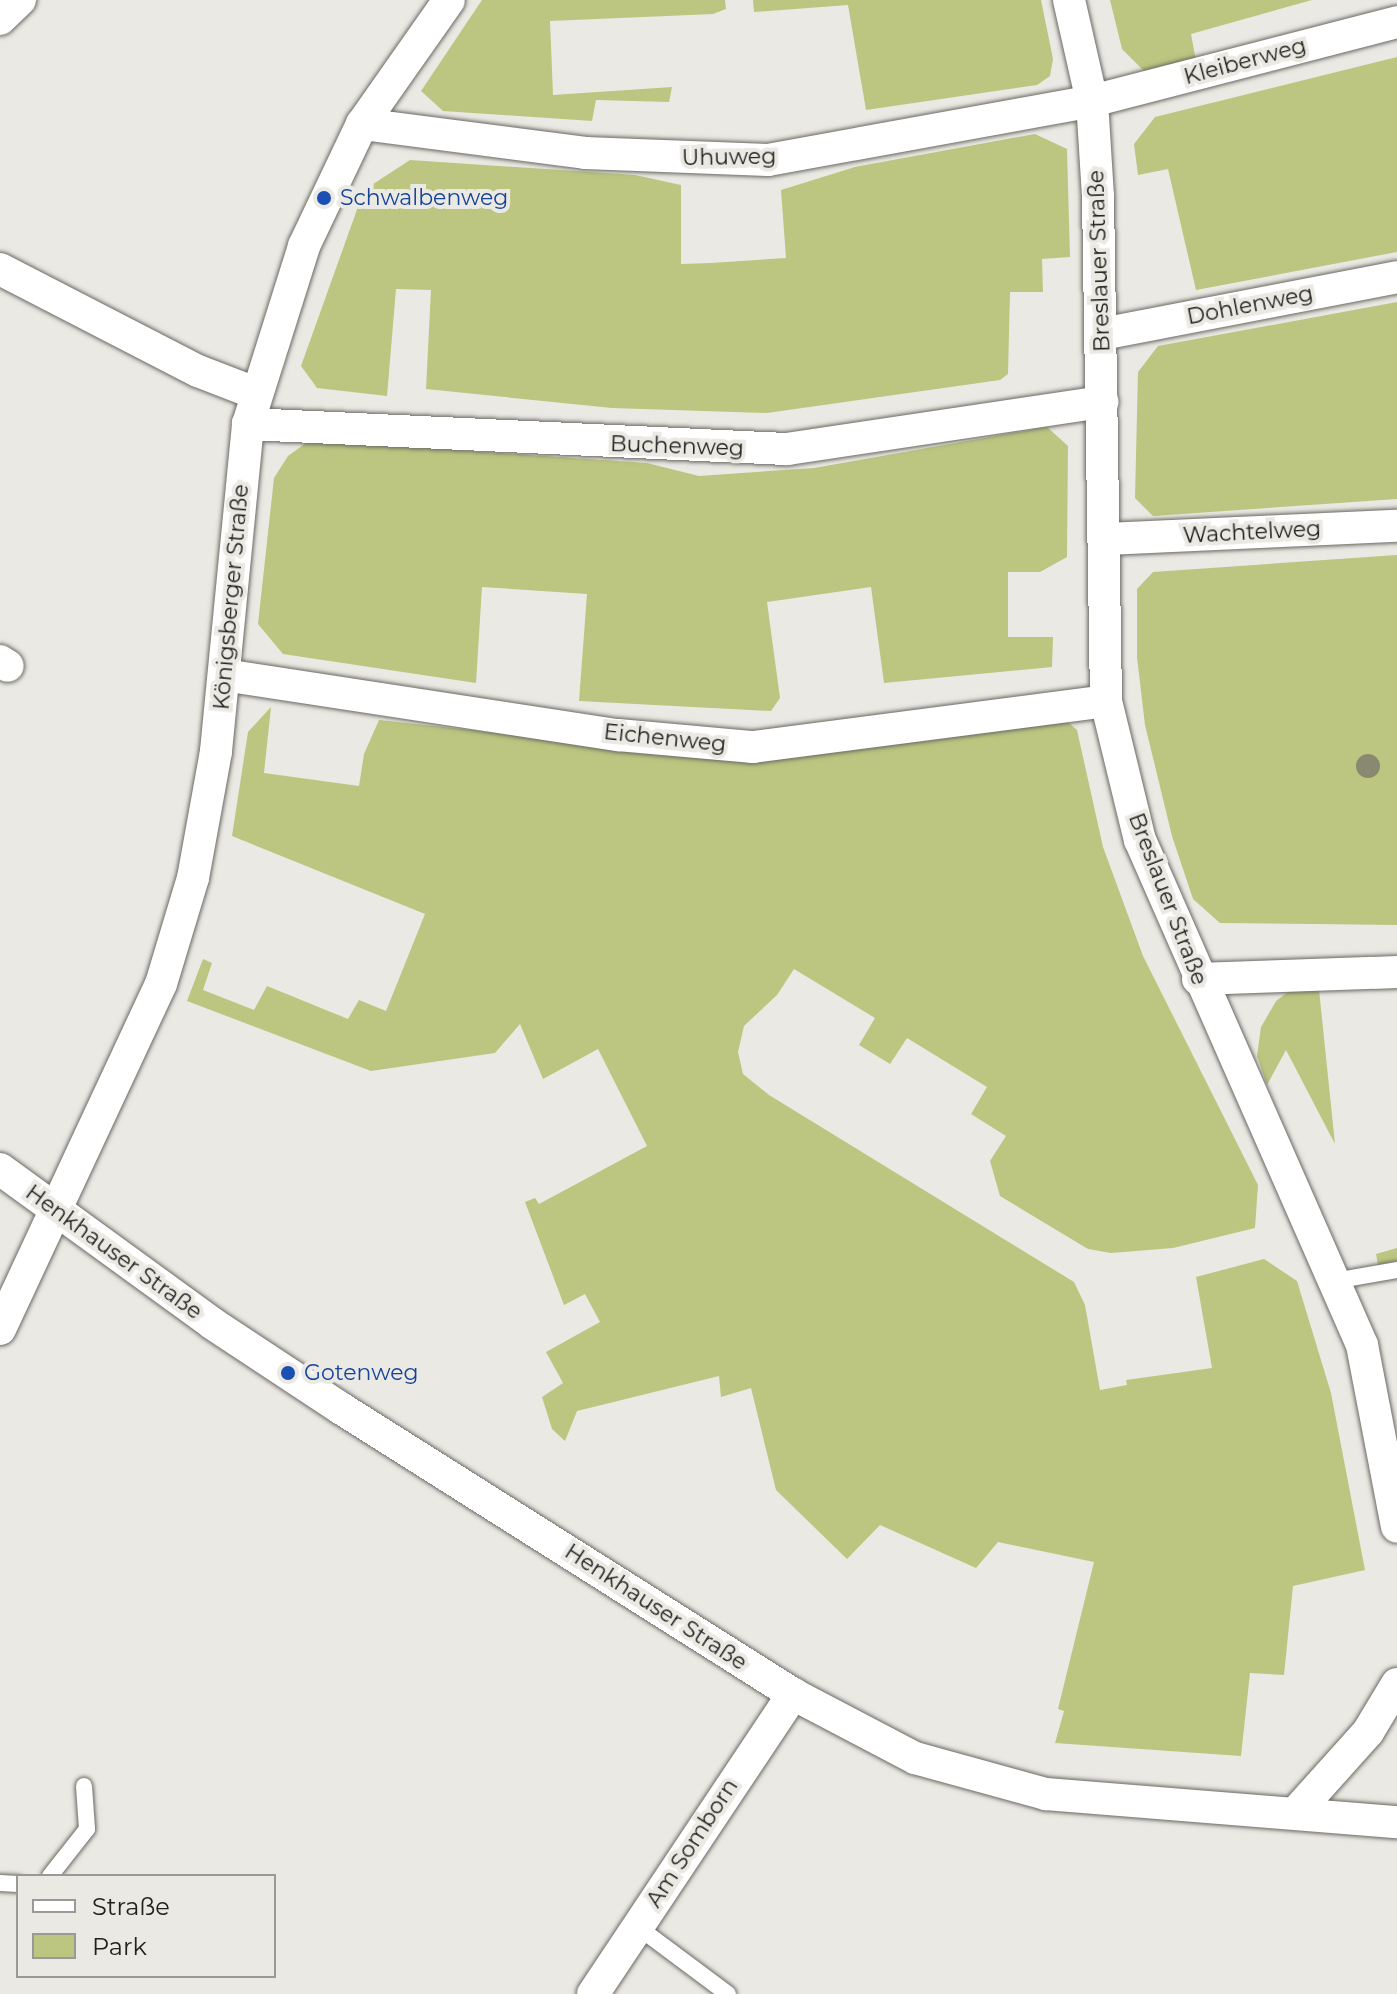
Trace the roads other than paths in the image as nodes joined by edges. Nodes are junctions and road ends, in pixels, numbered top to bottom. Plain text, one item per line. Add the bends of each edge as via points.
1 (20, 0) edge
2 (449, 0) edge
3 (1069, 0) edge
4 (0, 19) edge
5 (1397, 22) edge
6 (1092, 101) junction
7 (362, 124) junction
8 (0, 269) edge
9 (1397, 277) edge
10 (1102, 334) junction
11 (1103, 402) junction
12 (251, 409) junction
13 (1397, 526) edge
14 (1106, 539) junction
15 (224, 675) junction
16 (1106, 701) junction
17 (1397, 972) edge
18 (1198, 979) junction
19 (0, 1169) edge
20 (55, 1213) junction
21 (1397, 1270) edge
22 (1334, 1281) junction
23 (1, 1325) edge
24 (1393, 1480) edge
25 (1397, 1527) edge
26 (1397, 1684) edge
27 (793, 1694) junction
28 (84, 1786) dead end
29 (1298, 1810) junction
30 (1397, 1822) edge
31 (52, 1874) edge
32 (638, 1927) junction
33 (593, 1994) edge
34 (728, 1994) edge

1 - 4 street
2 - 7 street, Königsberger Straße
3 - 6 street, Breslauer Straße
5 - 6 street, Kleiberweg
6 - 7 street, Uhuweg via 768,160 585,153
6 - 10 street, Breslauer Straße
7 - 12 street, Königsberger Straße via 304,246
8 - 12 street via 198,371
9 - 10 street, Dohlenweg
10 - 11 street, Breslauer Straße
11 - 12 street, Buchenweg via 787,449
11 - 14 street, Breslauer Straße
12 - 15 street, Königsberger Straße
13 - 14 street, Wachtelweg
14 - 16 street, Breslauer Straße
15 - 16 street, Eichenweg via 618,735 753,747
15 - 20 street, Königsberger Straße via 193,878 161,984
16 - 18 street, Breslauer Straße via 1140,840
17 - 18 street
18 - 22 street, Breslauer Straße
19 - 20 street, Henkhauser Straße
20 - 23 street
20 - 27 street, Henkhauser Straße via 240,1343
21 - 22 lane
22 - 24 street, Breslauer Straße via 1362,1345
24 - 25 street, Breslauer Straße
26 - 29 street via 1368,1732
27 - 29 street, Henkhauser Straße via 915,1758 976,1779 1046,1794 1178,1808
27 - 32 street, Am Somborn
28 - 31 lane via 87,1829
29 - 30 street, Henkhauser Straße
32 - 33 street, Am Somborn
32 - 34 lane

